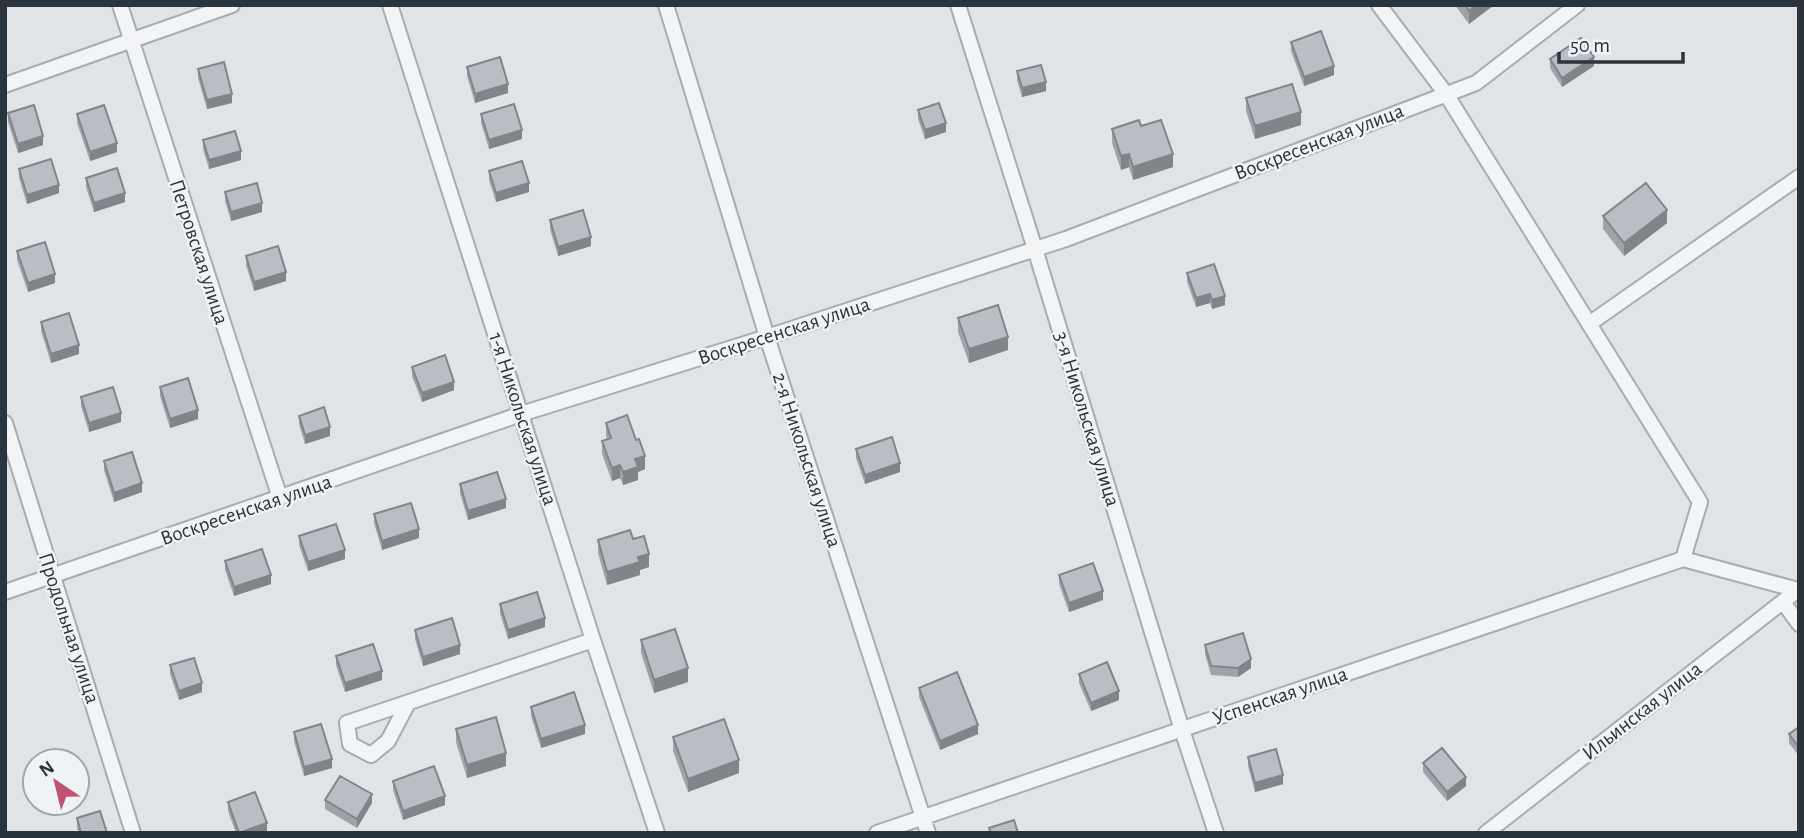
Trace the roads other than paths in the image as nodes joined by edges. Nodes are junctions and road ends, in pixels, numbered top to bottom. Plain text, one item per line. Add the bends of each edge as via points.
1 (120, 5) edge
2 (232, 5) edge
3 (390, 5) edge
4 (666, 5) edge
5 (958, 5) edge
6 (1379, 5) edge
7 (1577, 5) edge
8 (131, 41) junction
9 (5, 85) edge
10 (1446, 94) junction
11 (1799, 177) edge
12 (1035, 249) junction
13 (1589, 324) junction
14 (767, 337) junction
15 (521, 414) junction
16 (5, 423) edge
17 (280, 498) junction
18 (1683, 559) junction
19 (52, 576) junction
20 (1798, 589) edge
21 (5, 592) edge
22 (1783, 602) junction
23 (1799, 624) edge
24 (593, 640) junction
25 (408, 703) dead end
26 (1182, 730) junction
27 (924, 818) junction
28 (133, 833) edge
29 (657, 833) edge
30 (877, 833) edge
31 (928, 833) edge
32 (1216, 833) edge
33 (1486, 833) edge

1 - 8 street, Петровская улица
2 - 8 street
3 - 15 street, 1-я Никольская улица
4 - 14 street, 2-я Никольская улица
5 - 12 street, 3-я Никольская улица
6 - 10 street
7 - 10 street, Воскресенская улица via 1476,83
8 - 9 street
8 - 17 street, Петровская улица
10 - 12 street, Воскресенская улица
10 - 13 street
11 - 13 street
12 - 14 street, Воскресенская улица
12 - 26 street, 3-я Никольская улица
13 - 18 street via 1700,502
14 - 15 street, Воскресенская улица
14 - 27 street, 2-я Никольская улица
15 - 17 street, Воскресенская улица
15 - 24 street, 1-я Никольская улица
16 - 19 street, Продольная улица
17 - 19 street, Воскресенская улица
18 - 20 street
18 - 26 street, Успенская улица
19 - 21 street, Воскресенская улица
19 - 28 street, Продольная улица
20 - 22 street, Ильинская улица
22 - 23 street
22 - 33 street, Ильинская улица
24 - 25 street
24 - 29 street, 1-я Никольская улица
26 - 27 street, Успенская улица
26 - 32 street, 3-я Никольская улица
27 - 30 street, Успенская улица
27 - 31 street, 2-я Никольская улица

